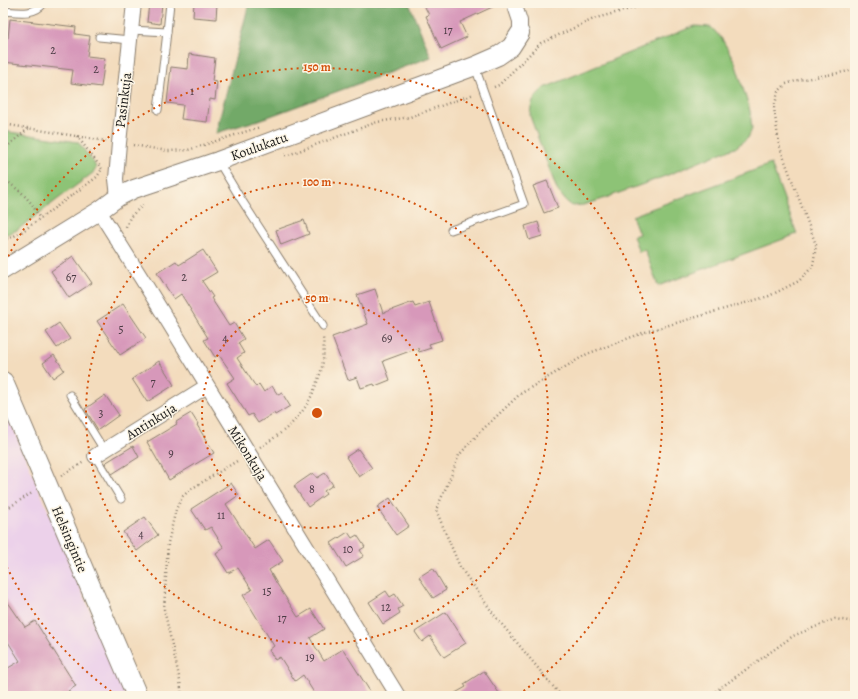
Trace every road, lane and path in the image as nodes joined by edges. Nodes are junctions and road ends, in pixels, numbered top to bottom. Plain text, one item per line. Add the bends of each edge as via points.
1 (44, 3) edge
2 (134, 3) edge
3 (170, 3) edge
4 (514, 3) edge
5 (3, 11) edge
6 (167, 32) junction
7 (520, 33) joint
8 (131, 35) junction
9 (99, 37) dead end
10 (475, 66) junction
11 (855, 70) edge
12 (158, 110) dead end
13 (3, 124) edge
14 (29, 128) junction
15 (77, 136) junction
16 (107, 141) dead end
17 (3, 150) edge
18 (218, 161) junction
19 (102, 169) dead end
20 (3, 178) edge
21 (118, 197) junction
22 (148, 203) dead end
23 (99, 211) junction
24 (40, 219) dead end
25 (451, 230) dead end
26 (122, 247) junction
27 (3, 270) edge
28 (323, 326) joint
29 (3, 382) edge
30 (207, 386) junction
31 (70, 395) dead end
32 (99, 453) junction
33 (249, 454) junction
34 (121, 499) dead end
35 (855, 622) edge
36 (137, 696) edge
37 (182, 696) edge
38 (398, 696) edge
39 (561, 696) edge
40 (709, 696) edge

1 - 5 lane via 30,12
2 - 8 street, Pasinkuja
3 - 6 lane
4 - 7 street via 520,21
6 - 8 lane
6 - 12 lane
7 - 10 street, Koulukatu via 511,47
8 - 9 lane
8 - 21 street, Pasinkuja via 118,143
10 - 18 street, Koulukatu
10 - 25 lane via 524,204
11 - 39 path via 799,80 786,84 778,92 774,108 779,145 816,245 813,266 799,281 769,296 646,332 587,354 520,394 460,455 436,510 460,567 495,616
13 - 14 path
14 - 15 path
14 - 17 path
15 - 16 path
15 - 19 path
18 - 21 street, Koulukatu via 134,189
18 - 28 lane
20 - 24 path via 32,204
21 - 23 street, Koulukatu
22 - 26 path via 142,205 130,217 123,234
23 - 26 street, Mikonkuja
23 - 27 street, Koulukatu
26 - 30 street, Mikonkuja
28 - 33 path via 322,367 313,394 304,410 282,432
29 - 36 main road, Helsingintie
30 - 32 street, Antinkuja
30 - 33 street, Mikonkuja
31 - 32 lane
32 - 34 lane
33 - 37 path via 191,489 182,496 176,509 168,543 164,609
33 - 38 street, Mikonkuja
35 - 40 path via 835,619 793,636

